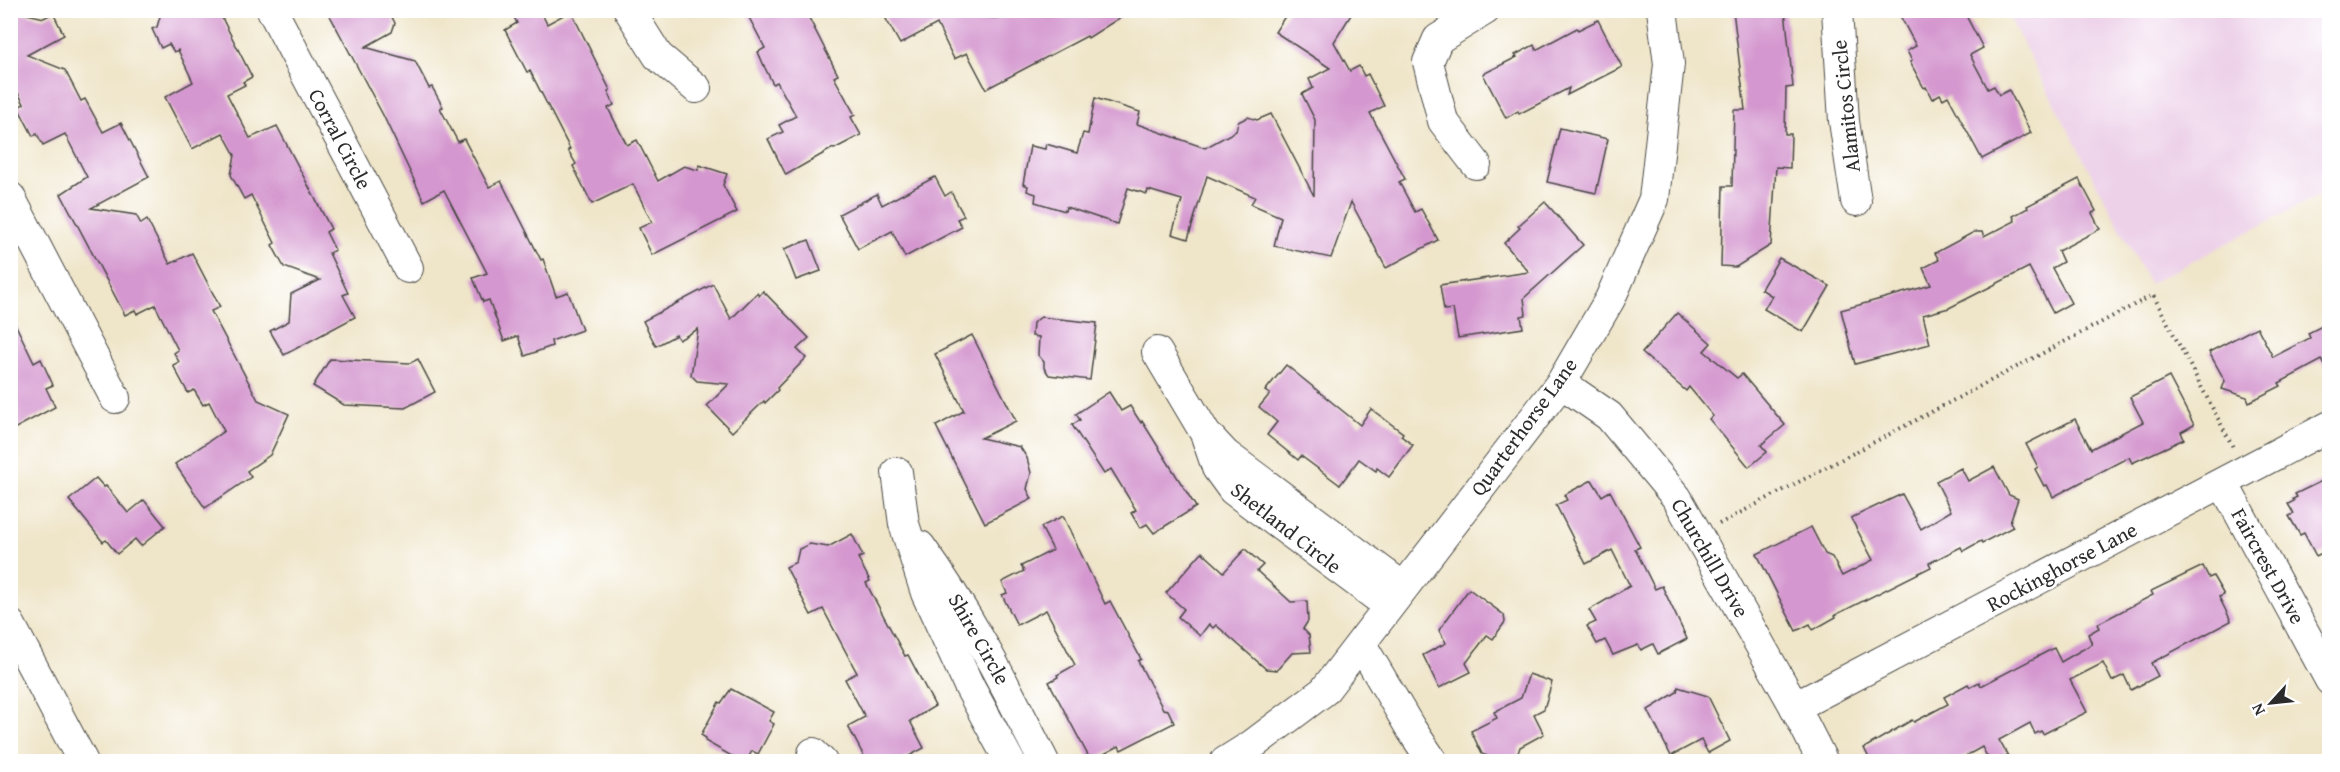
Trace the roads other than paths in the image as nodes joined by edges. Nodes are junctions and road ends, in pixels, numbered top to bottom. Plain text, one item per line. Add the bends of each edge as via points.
1 (272, 10) edge
2 (629, 10) edge
3 (1485, 10) edge
4 (1662, 10) edge
5 (1837, 10) edge
6 (696, 88) dead end
7 (1476, 164) dead end
8 (10, 196) edge
9 (1856, 201) dead end
10 (408, 268) dead end
11 (1157, 352) dead end
12 (1561, 383) junction
13 (115, 398) dead end
14 (2330, 426) edge
15 (897, 472) dead end
16 (2234, 477) junction
17 (904, 524) junction
18 (1396, 597) junction
19 (10, 624) edge
20 (1361, 644) junction
21 (2330, 680) edge
22 (1795, 707) junction
23 (1411, 729) junction
24 (83, 762) edge
25 (1010, 762) edge
26 (1044, 762) edge
27 (1225, 762) edge
28 (1420, 762) edge
29 (1433, 762) edge
30 (1823, 762) edge

1 - 10 street, Corral Circle
2 - 6 street via 658,56
3 - 7 street via 1438,39 1428,62 1443,121
4 - 12 street, Quarterhorse Lane via 1670,64 1654,199 1610,299
5 - 9 street, Alamitos Circle via 1844,121
8 - 13 street
11 - 18 street, Shetland Circle via 1205,433
12 - 18 street, Quarterhorse Lane
12 - 22 street, Churchill Drive via 1609,416 1677,498
14 - 16 street, Rockinghorse Lane
15 - 17 street, Shire Circle
16 - 21 street, Faircrest Drive
16 - 22 street, Rockinghorse Lane
17 - 25 street, Shire Circle via 926,593
17 - 26 street, Shire Circle via 980,636
18 - 20 street, Quarterhorse Lane
19 - 24 street
20 - 23 street
20 - 27 street, Quarterhorse Lane via 1324,691
22 - 30 street, Churchill Drive
23 - 28 street
23 - 29 street

